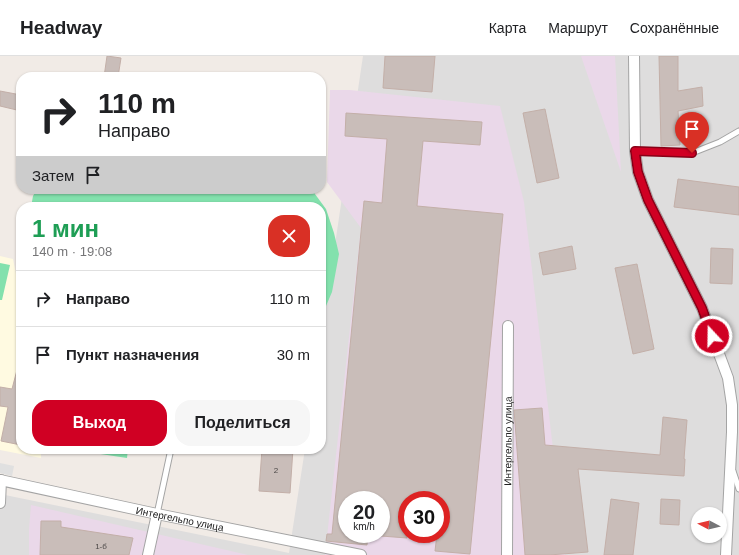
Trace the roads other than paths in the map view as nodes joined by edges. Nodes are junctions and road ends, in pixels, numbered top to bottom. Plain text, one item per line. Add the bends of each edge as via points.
1 (634, 56) edge
2 (739, 131) edge
3 (635, 151) junction
4 (508, 326) dead end
5 (170, 454) edge
6 (730, 465) junction
7 (0, 480) edge
8 (739, 488) edge
9 (0, 503) edge
10 (157, 514) junction
11 (148, 555) edge
12 (361, 555) edge
13 (507, 555) edge
14 (726, 555) edge

1 - 3 street
2 - 3 lane via 692,153
3 - 6 street via 638,172 648,200 702,308 728,378 732,405
4 - 13 street, Интергельпо улица
5 - 10 lane
6 - 8 lane
6 - 14 street
7 - 9 street
7 - 10 street, Интергельпо улица
10 - 11 street
10 - 12 street, Интергельпо улица

